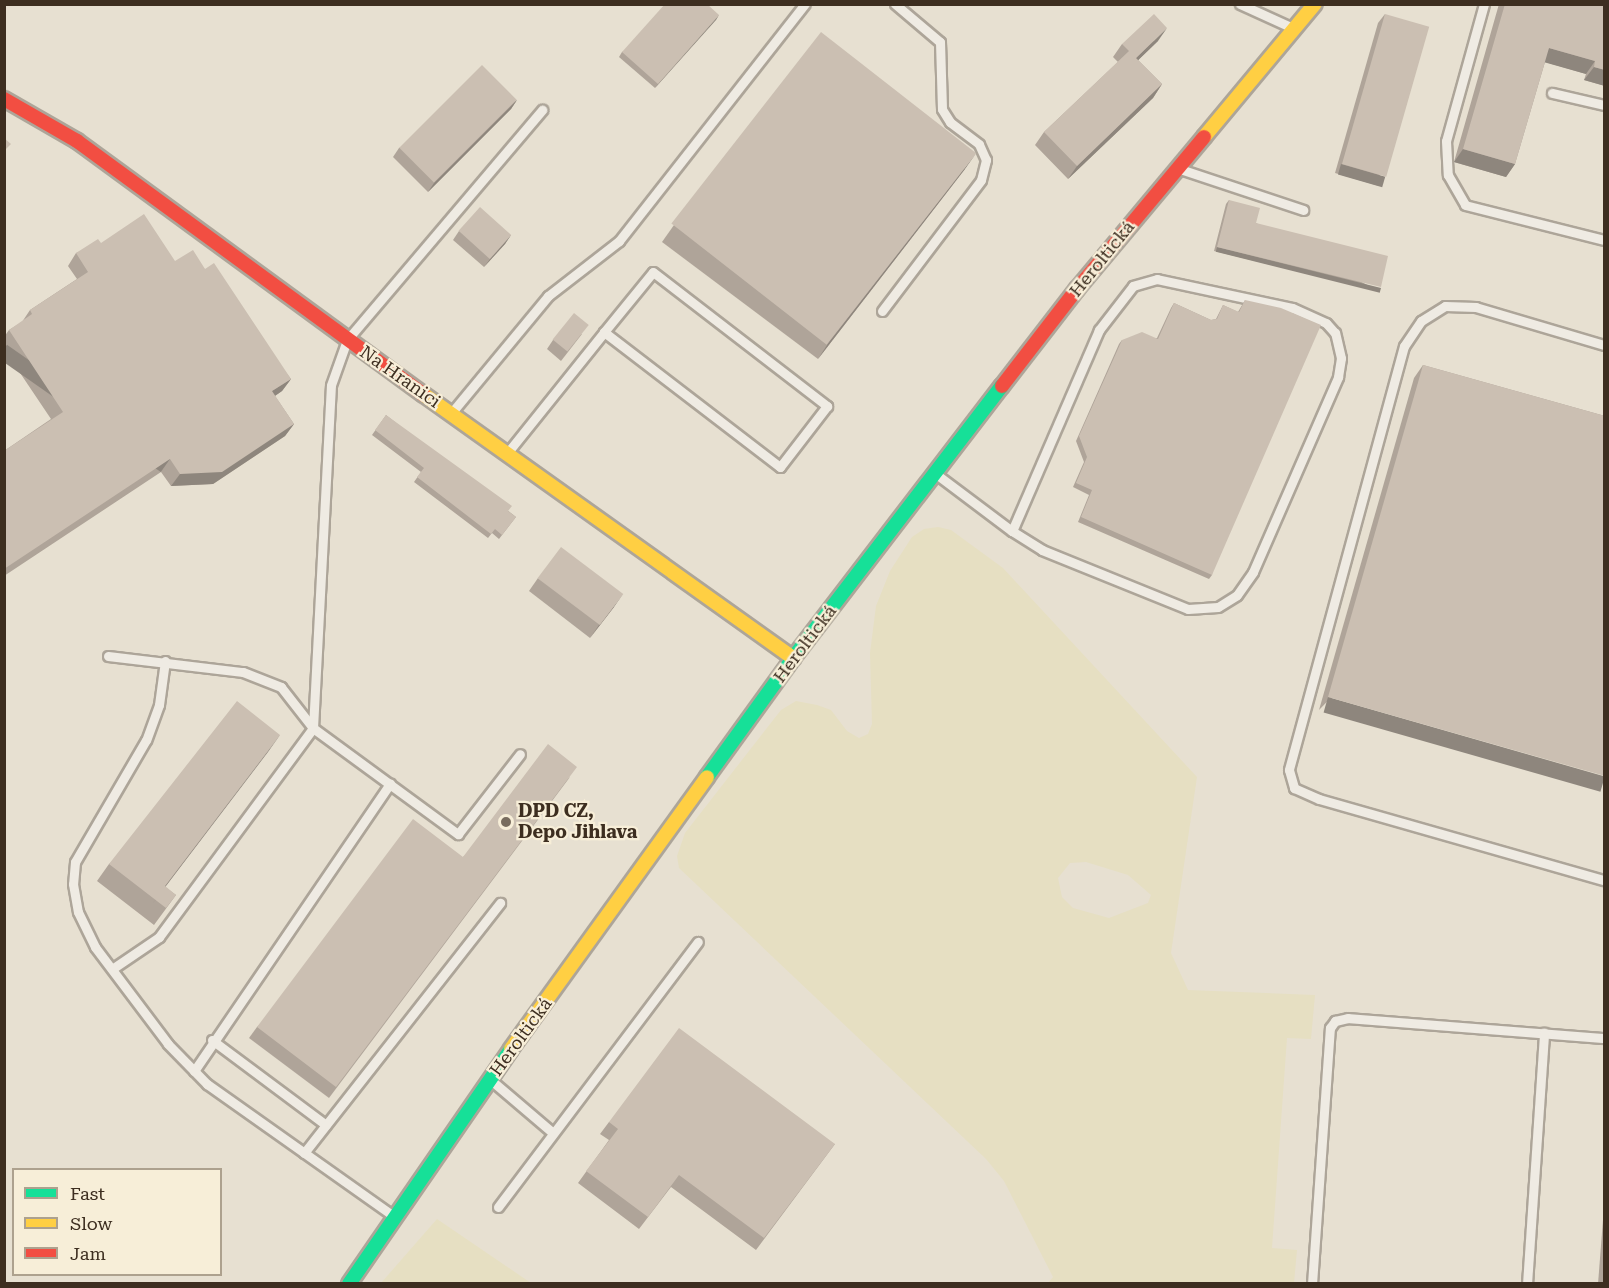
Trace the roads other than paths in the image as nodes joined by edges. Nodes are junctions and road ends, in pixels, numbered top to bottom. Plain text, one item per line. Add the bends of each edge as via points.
1 (805, 4) edge
2 (895, 4) edge
3 (1240, 4) edge
4 (1314, 4) edge
5 (1484, 4) edge
6 (1294, 28) junction
7 (1552, 93) dead end
8 (4, 99) edge
9 (1605, 105) edge
10 (542, 111) dead end
11 (1176, 168) junction
12 (1303, 210) dead end
13 (1605, 240) edge
14 (882, 311) dead end
15 (604, 332) junction
16 (347, 340) junction
17 (1605, 345) edge
18 (451, 414) junction
19 (507, 454) junction
20 (936, 474) junction
21 (1012, 531) junction
22 (108, 656) dead end
23 (793, 658) junction
24 (165, 661) junction
25 (313, 728) junction
26 (520, 754) dead end
27 (390, 784) junction
28 (1605, 880) edge
29 (500, 903) dead end
30 (698, 942) dead end
31 (112, 969) junction
32 (1544, 1033) junction
33 (1605, 1038) edge
34 (212, 1040) junction
35 (194, 1071) junction
36 (490, 1080) junction
37 (326, 1125) junction
38 (552, 1132) junction
39 (304, 1153) junction
40 (498, 1207) dead end
41 (394, 1217) junction
42 (349, 1284) edge
43 (1312, 1284) edge
44 (1527, 1284) edge

1 - 18 lane via 619,241 548,296
2 - 14 lane via 940,42 942,109 950,122 979,144 986,160 981,180
3 - 6 lane
4 - 6 street, Heroltická
5 - 13 lane via 1446,141 1448,176 1465,205
6 - 11 street, Heroltická
7 - 9 lane
8 - 16 street, Na Hranici via 77,141
10 - 16 lane
11 - 12 lane
11 - 20 street, Heroltická via 1077,289
15 - 15 lane via 653,272 827,406 780,467
15 - 19 lane
16 - 18 street, Na Hranici
16 - 25 lane via 331,385
17 - 28 lane via 1476,307 1445,306 1421,321 1404,346 1289,770 1294,788 1319,799
18 - 19 street, Na Hranici
19 - 23 street, Na Hranici
20 - 21 lane
20 - 23 street, Heroltická
21 - 21 lane via 1042,550 1188,609 1218,607 1237,595 1253,572 1333,388 1341,357 1335,333 1326,323 1292,308 1157,279 1133,286 1099,330
22 - 24 lane
23 - 36 street, Heroltická
24 - 25 lane via 243,672 281,687
24 - 31 lane via 159,705 146,740 75,862 73,884 78,912 95,947
25 - 27 lane
25 - 31 lane via 159,937
26 - 27 lane via 458,834
27 - 34 lane
29 - 37 lane
30 - 38 lane
31 - 35 lane via 168,1044
32 - 33 lane
32 - 43 lane via 1348,1017 1335,1021 1330,1028
32 - 44 lane
34 - 35 lane
34 - 37 lane
35 - 39 lane
36 - 38 lane
36 - 41 street, Heroltická
37 - 39 lane
38 - 40 lane
39 - 41 lane
41 - 42 street, Heroltická

